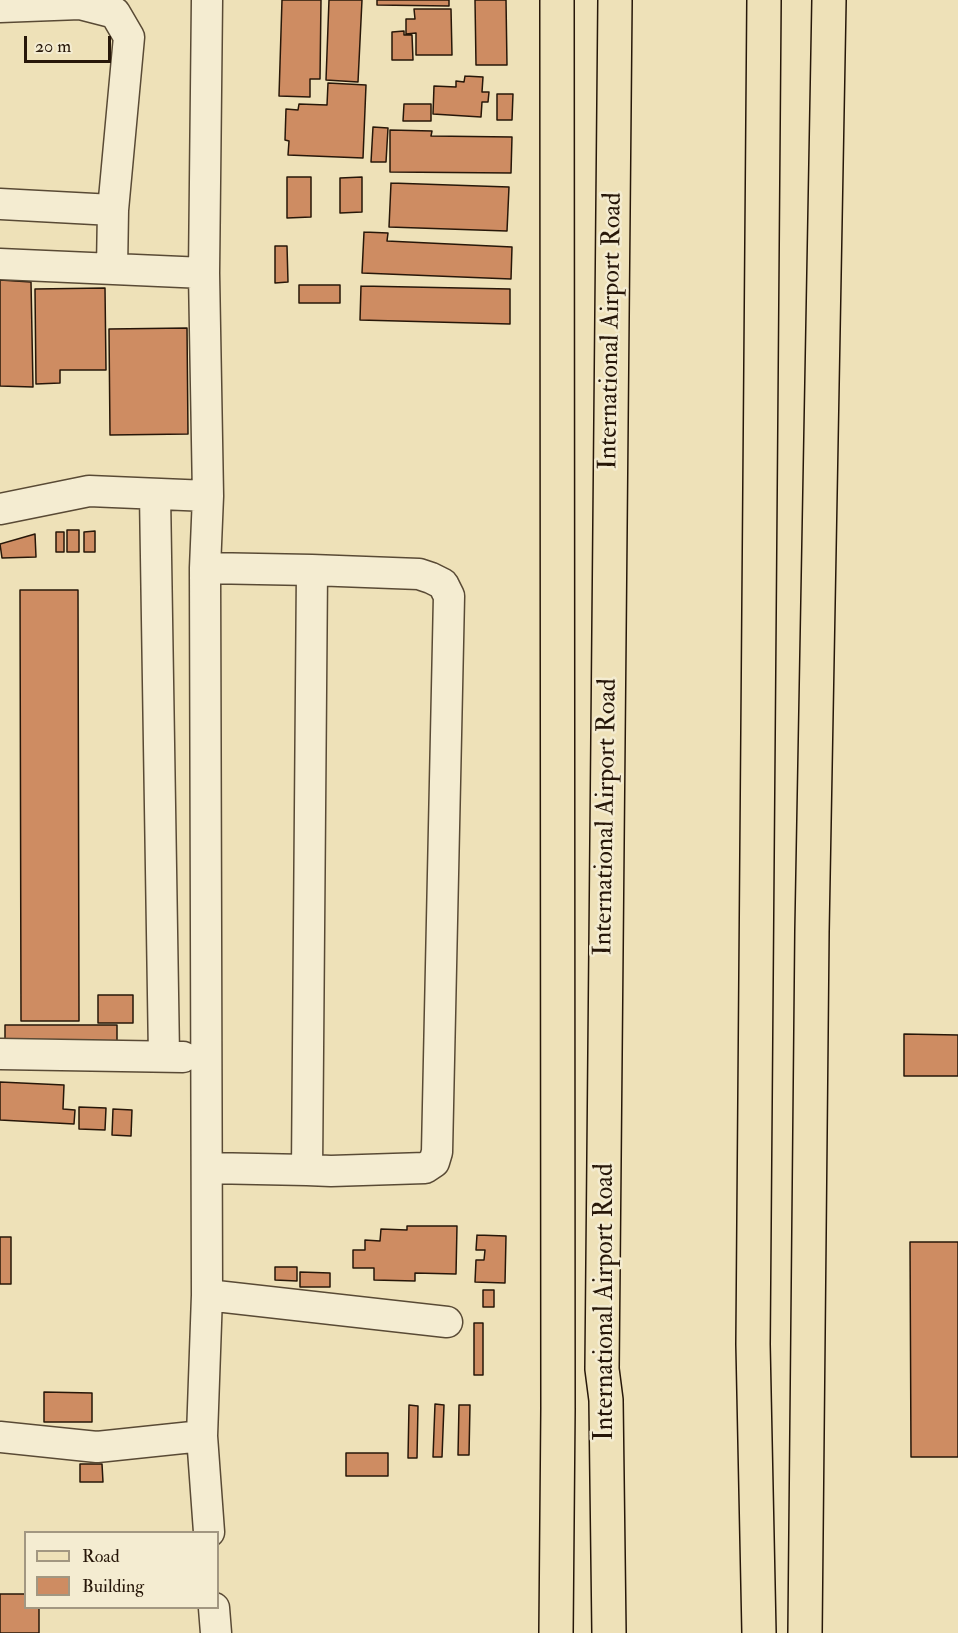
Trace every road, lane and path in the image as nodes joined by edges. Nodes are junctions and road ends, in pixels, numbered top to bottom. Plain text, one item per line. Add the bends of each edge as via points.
1 (207, 0) edge
2 (557, 0) edge
3 (615, 0) edge
4 (764, 0) edge
5 (829, 0) edge
6 (0, 7) edge
7 (0, 204) edge
8 (113, 210) junction
9 (0, 264) edge
10 (112, 269) junction
11 (204, 273) junction
12 (155, 494) junction
13 (208, 496) junction
14 (0, 509) edge
15 (205, 568) junction
16 (312, 570) junction
17 (0, 1054) edge
18 (164, 1056) junction
19 (206, 1057) junction
20 (207, 1168) junction
21 (307, 1170) junction
22 (207, 1295) junction
23 (447, 1322) dead end
24 (202, 1436) junction
25 (0, 1437) edge
26 (209, 1531) edge
27 (214, 1609) edge
28 (216, 1633) edge
29 (556, 1633) edge
30 (609, 1633) edge
31 (759, 1633) edge
32 (805, 1633) edge

1 - 11 lane
2 - 29 main road, International Airport Road
3 - 30 main road, International Airport Road via 603,1369
4 - 31 main road via 753,1344
5 - 32 main road via 812,931
6 - 8 lane via 80,4 115,13 129,37
7 - 8 lane
8 - 10 lane
9 - 10 lane
10 - 11 lane
11 - 13 lane
12 - 13 lane
12 - 14 lane via 89,490
12 - 18 lane
13 - 15 lane
15 - 16 lane
15 - 19 lane
16 - 21 lane
16 - 21 lane via 418,574 443,584 449,596 437,1152 425,1168
17 - 18 lane
18 - 19 lane
19 - 20 lane
20 - 21 lane
20 - 22 lane
22 - 23 lane
22 - 24 lane
24 - 25 lane via 97,1447
24 - 26 lane
27 - 28 lane

